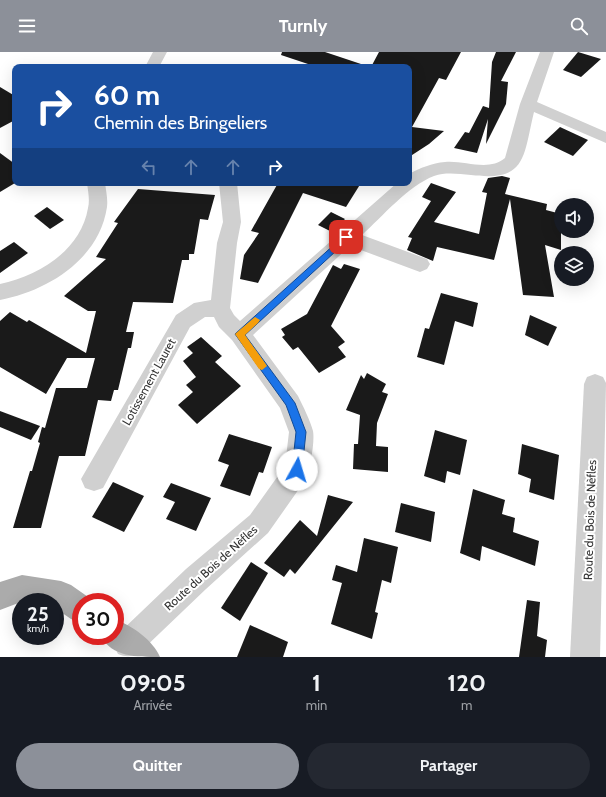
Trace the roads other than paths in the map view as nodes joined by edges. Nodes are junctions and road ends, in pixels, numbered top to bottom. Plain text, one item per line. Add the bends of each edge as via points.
1 (160, 52) edge
2 (547, 52) edge
3 (154, 64) edge
4 (528, 104) junction
5 (606, 138) edge
6 (412, 180) edge
7 (96, 186) edge
8 (228, 186) edge
9 (405, 186) edge
10 (346, 237) junction
11 (420, 264) dead end
12 (0, 292) edge
13 (220, 308) junction
14 (240, 334) junction
15 (595, 384) dead end
16 (94, 479) dead end
17 (0, 596) edge
18 (72, 603) edge
19 (129, 645) edge
20 (585, 657) edge

1 - 3 street
2 - 4 street
4 - 5 street
4 - 6 street via 508,167 494,170 444,168 420,175
7 - 12 street via 98,209 92,226 80,246 59,267 28,286
8 - 13 street via 232,222 227,243
9 - 10 street
10 - 11 street
10 - 14 street
13 - 14 street, Route du Bois de Nèfles via 226,321
13 - 16 street, Lotissement Lauret via 201,309 183,321
14 - 19 street, Route du Bois de Nèfles via 290,403 301,432 297,470 259,524 196,579
15 - 20 street, Route du Bois de Nèfles
17 - 18 main road via 22,589 61,595

